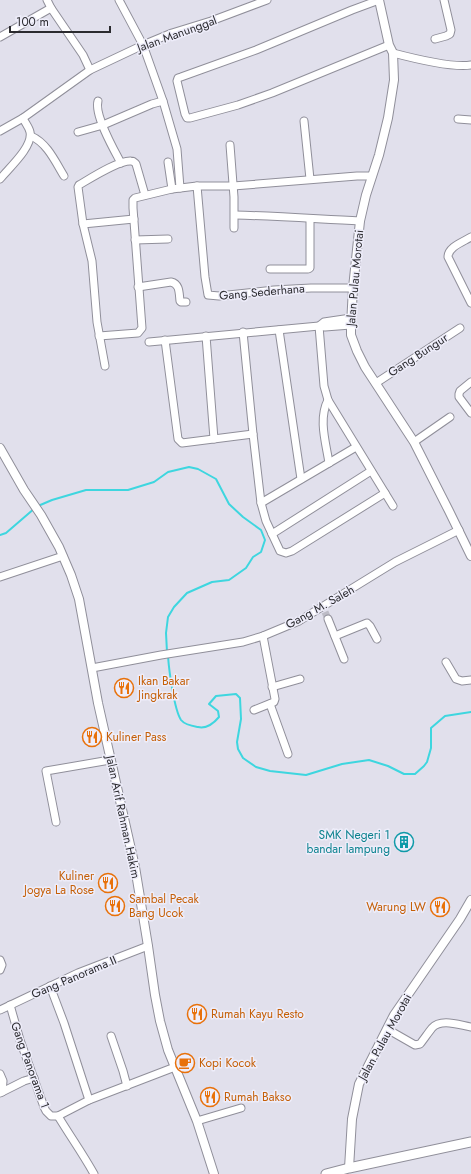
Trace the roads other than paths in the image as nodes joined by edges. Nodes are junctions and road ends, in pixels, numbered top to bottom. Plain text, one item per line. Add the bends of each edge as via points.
1 (47, 0) edge
2 (119, 0) edge
3 (266, 0) edge
4 (379, 0) edge
5 (444, 0) edge
6 (51, 8) junction
7 (0, 37) edge
8 (435, 38) dead end
9 (143, 45) junction
10 (389, 45) junction
11 (393, 53) junction
12 (471, 65) edge
13 (90, 70) junction
14 (98, 101) dead end
15 (163, 101) junction
16 (23, 118) junction
17 (458, 119) dead end
18 (471, 120) edge
19 (304, 121) dead end
20 (103, 125) junction
21 (0, 131) edge
22 (78, 132) dead end
23 (31, 136) junction
24 (230, 145) dead end
25 (168, 162) dead end
26 (121, 163) junction
27 (64, 176) dead end
28 (372, 176) junction
29 (0, 179) edge
30 (310, 179) junction
31 (197, 186) junction
32 (233, 186) junction
33 (180, 188) junction
34 (172, 189) junction
35 (145, 195) junction
36 (235, 215) junction
37 (134, 219) junction
38 (310, 219) junction
39 (360, 221) junction
40 (83, 224) junction
41 (234, 228) dead end
42 (471, 237) edge
43 (168, 239) dead end
44 (136, 240) junction
45 (270, 269) dead end
46 (138, 287) junction
47 (353, 288) junction
48 (186, 302) dead end
49 (471, 303) edge
50 (351, 321) junction
51 (319, 326) junction
52 (460, 328) dead end
53 (279, 330) junction
54 (243, 332) junction
55 (99, 336) junction
56 (206, 336) junction
57 (165, 340) junction
58 (149, 342) dead end
59 (105, 366) dead end
60 (376, 382) junction
61 (471, 382) edge
62 (328, 400) junction
63 (471, 413) edge
64 (450, 417) dead end
65 (253, 434) junction
66 (214, 439) junction
67 (414, 442) junction
68 (356, 447) junction
69 (0, 448) edge
70 (328, 463) junction
71 (372, 471) junction
72 (301, 479) junction
73 (385, 493) junction
74 (261, 503) junction
75 (393, 506) dead end
76 (459, 530) junction
77 (272, 534) junction
78 (63, 556) junction
79 (471, 556) edge
80 (0, 577) edge
81 (328, 619) tunnel mouth
82 (263, 636) junction
83 (335, 636) junction
84 (378, 639) dead end
85 (344, 659) dead end
86 (446, 662) dead end
87 (92, 668) junction
88 (300, 679) dead end
89 (471, 680) edge
90 (272, 687) junction
91 (270, 704) junction
92 (254, 710) dead end
93 (288, 754) dead end
94 (110, 760) junction
95 (56, 822) dead end
96 (471, 900) edge
97 (148, 946) junction
98 (0, 960) edge
99 (0, 970) edge
100 (50, 986) junction
101 (10, 1005) junction
102 (0, 1010) edge
103 (471, 1027) edge
104 (387, 1029) junction
105 (111, 1036) dead end
106 (175, 1067) junction
107 (0, 1074) edge
108 (34, 1078) junction
109 (127, 1086) junction
110 (1, 1093) edge
111 (89, 1100) junction
112 (241, 1108) dead end
113 (58, 1116) junction
114 (197, 1121) junction
115 (471, 1142) edge
116 (349, 1168) junction
117 (94, 1174) edge
118 (214, 1174) edge
119 (326, 1174) edge

1 - 6 street
2 - 9 street
3 - 9 street, Jalan Manunggal
4 - 10 street, Jalan Pulau Morotai
4 - 10 street via 256,50 178,78 185,114 190,118 238,105
5 - 8 street via 451,30 450,34
6 - 7 street
6 - 13 street via 83,55
9 - 13 street, Jalan Manunggal
9 - 15 street
10 - 11 street, Jalan Pulau Morotai
11 - 12 street via 446,64
11 - 28 street, Jalan Pulau Morotai via 394,80 388,118
13 - 16 street, Jalan Manunggal
14 - 20 street via 97,110
15 - 20 street
15 - 33 street via 177,149
16 - 21 street, Jalan Manunggal
16 - 23 street
17 - 18 street
19 - 30 street
20 - 22 street
20 - 26 street
23 - 27 street via 48,150
23 - 29 street via 27,148
24 - 32 street
25 - 34 street
26 - 35 street via 130,161 136,164
26 - 40 street via 79,185
28 - 30 street
28 - 39 street, Jalan Pulau Morotai
30 - 32 street
31 - 32 street
31 - 33 street
31 - 47 street, Gang Sederhana via 208,295 311,288
32 - 36 street
33 - 34 street
34 - 35 street
35 - 37 street via 133,200
36 - 38 street
36 - 41 street
37 - 40 street
37 - 44 street
38 - 39 street
38 - 45 street via 310,268
39 - 47 street, Jalan Pulau Morotai
40 - 55 street via 92,261
42 - 49 street via 452,248 448,257
43 - 44 street
44 - 46 street
46 - 48 street via 174,282 178,286 180,301
46 - 55 street via 141,330
47 - 50 street, Jalan Pulau Morotai
50 - 51 street
50 - 60 street, Jalan Pulau Morotai via 351,334 357,351
51 - 53 street
51 - 62 street via 324,386
52 - 60 street, Gang Bungur
53 - 54 street
53 - 72 street
54 - 56 street
54 - 65 street
55 - 59 street
56 - 57 street
56 - 66 street
57 - 58 street
57 - 66 street via 178,439 182,443
60 - 67 street, Jalan Pulau Morotai
61 - 63 street via 459,394
62 - 68 street
62 - 70 street via 322,420
64 - 67 street
65 - 66 street
65 - 74 street
67 - 76 street, Jalan Pulau Morotai
68 - 70 street
68 - 71 street
69 - 78 street, Jalan Arif Rahman Hakim
70 - 72 street
71 - 73 street
71 - 77 street
72 - 74 street
73 - 75 street
73 - 77 street via 289,553 280,551
74 - 77 street
76 - 79 street, Jalan Pulau Morotai
76 - 82 street, Gang M. Saleh via 395,562 324,609
78 - 80 street
78 - 87 street, Jalan Arif Rahman Hakim via 79,599
81 - 83 street
82 - 87 street, Gang M. Saleh via 243,642
82 - 90 street
83 - 84 street via 367,624
83 - 85 street
86 - 89 street via 456,679
87 - 94 street, Jalan Arif Rahman Hakim
88 - 90 street
90 - 91 street via 275,698
91 - 92 street
91 - 93 street
94 - 95 street via 46,771
94 - 97 street, Jalan Arif Rahman Hakim via 135,866
96 - 104 street, Jalan Pulau Morotai
97 - 100 street, Gang Panorama II
97 - 106 street, Jalan Arif Rahman Hakim via 160,1021
98 - 99 street
100 - 101 street, Gang Panorama II
100 - 111 street
101 - 102 street, Gang Panorama II
101 - 108 street, Gang Panorama 1
103 - 104 street via 438,1024 420,1044 415,1045
104 - 116 street, Jalan Pulau Morotai via 359,1084 352,1118
105 - 109 street
106 - 109 street, Gang Panorama 1
106 - 114 street, Jalan Arif Rahman Hakim
107 - 110 street via 3,1081
108 - 110 street
108 - 113 street, Gang Panorama 1 via 46,1111 51,1116
109 - 111 street, Gang Panorama 1
111 - 113 street, Gang Panorama 1
112 - 114 street
113 - 117 street, Gang Panorama 1
114 - 118 street, Jalan Arif Rahman Hakim
115 - 116 main road
116 - 119 main road

